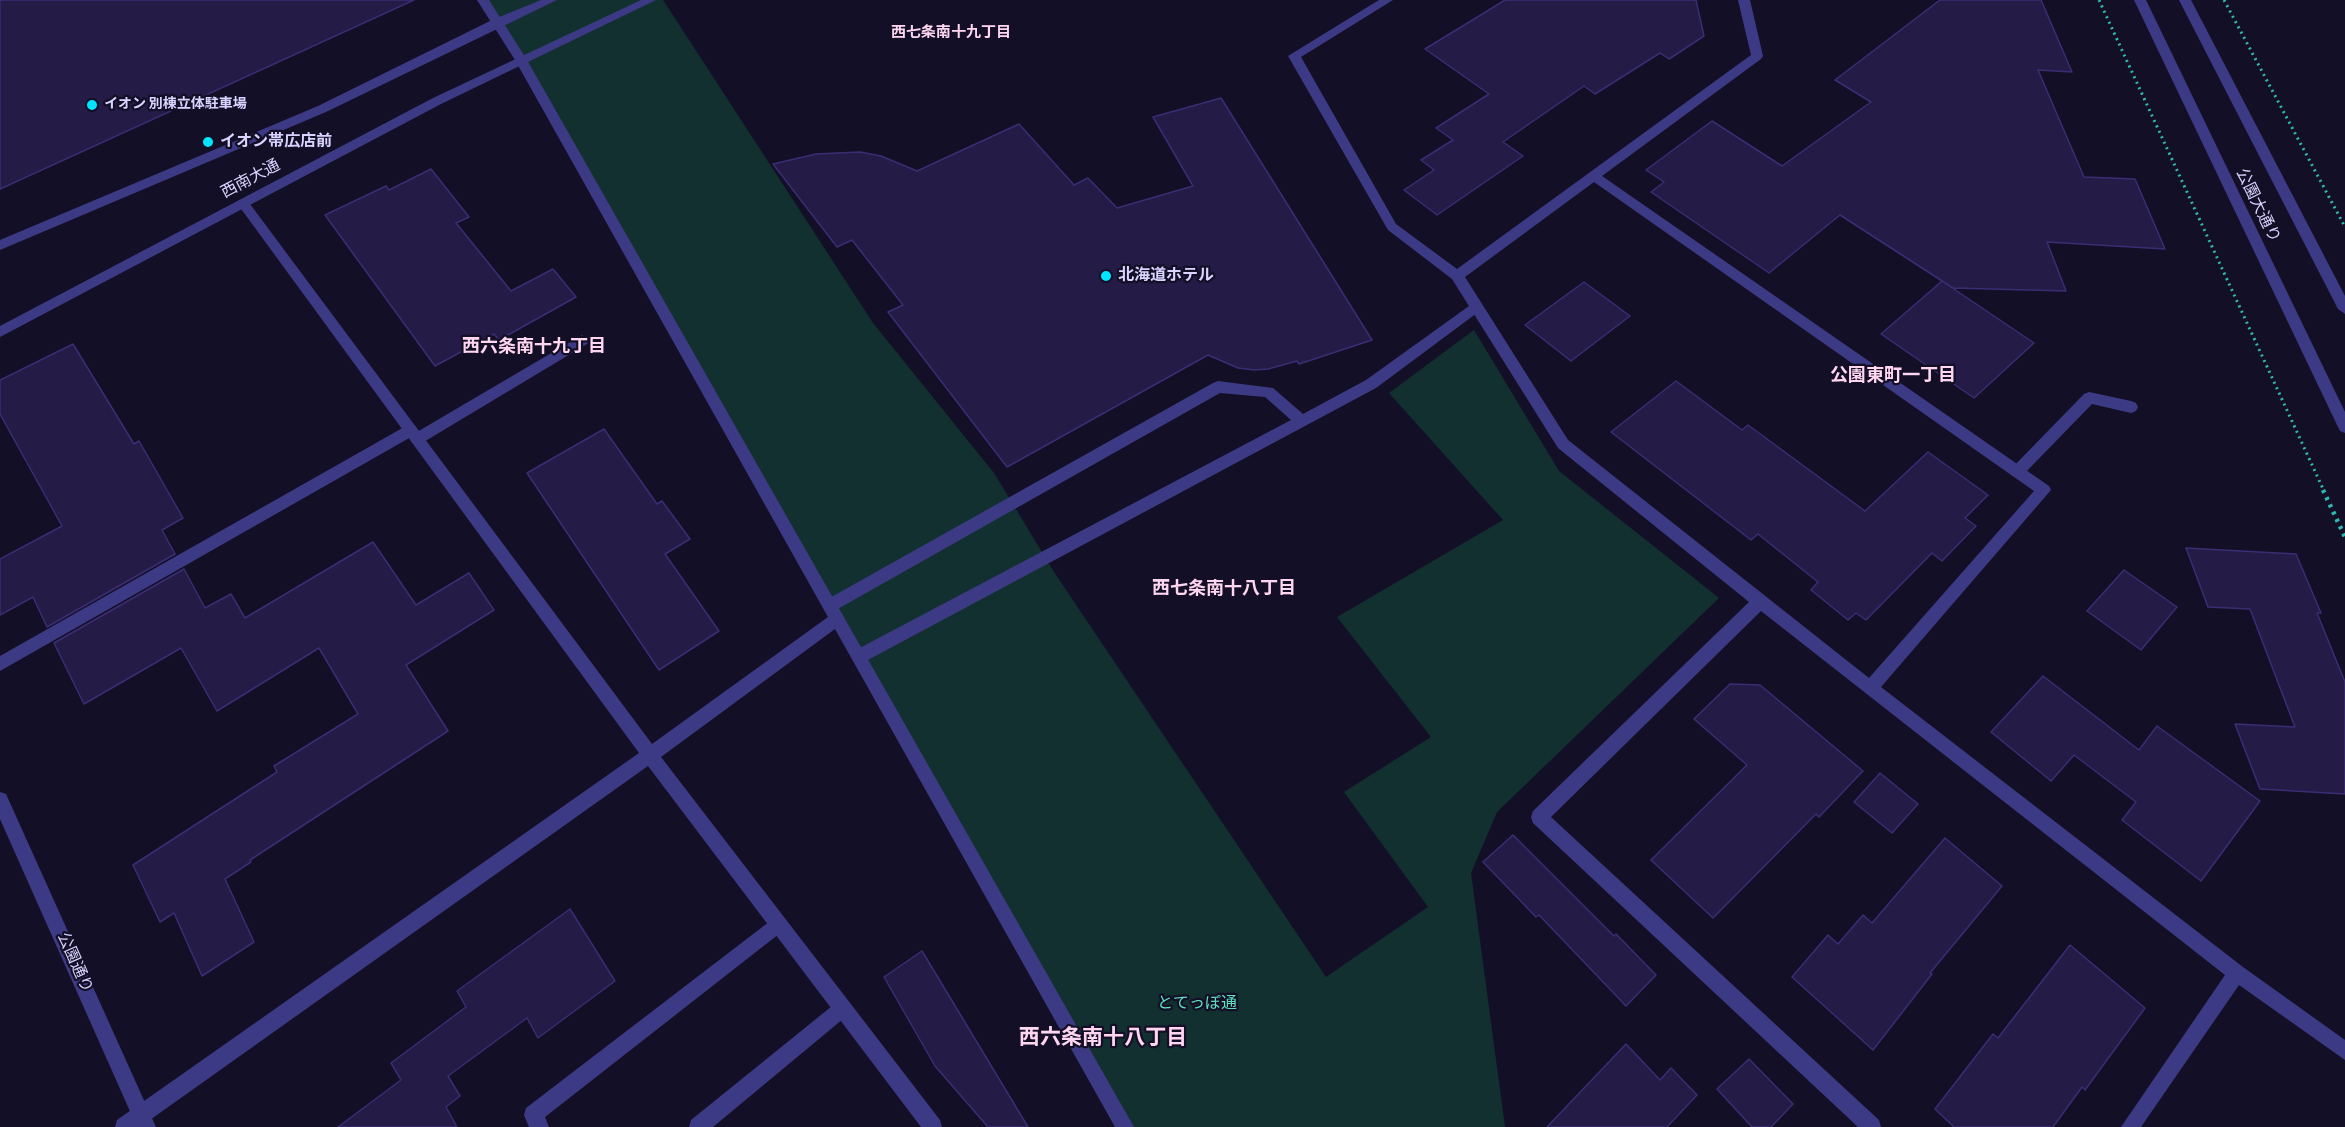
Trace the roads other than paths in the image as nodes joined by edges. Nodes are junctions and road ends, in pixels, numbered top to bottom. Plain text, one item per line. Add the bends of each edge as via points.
1 (483, 0) edge
2 (550, 0) edge
3 (650, 0) edge
4 (1387, 0) edge
5 (1744, 0) edge
6 (2140, 0) edge
7 (2185, 0) edge
8 (496, 23) junction
9 (521, 60) junction
10 (1595, 177) junction
11 (243, 203) junction
12 (0, 245) edge
13 (1457, 276) junction
14 (1476, 306) junction
15 (2345, 309) edge
16 (0, 332) edge
17 (582, 340) dead end
18 (2130, 407) dead end
19 (1302, 421) junction
20 (2345, 427) edge
21 (414, 435) junction
22 (2018, 472) junction
23 (1760, 602) junction
24 (835, 612) junction
25 (860, 656) junction
26 (0, 664) edge
27 (1871, 687) junction
28 (650, 755) junction
29 (0, 800) edge
30 (778, 924) junction
31 (2237, 972) junction
32 (843, 1008) junction
33 (2345, 1051) edge
34 (144, 1121) edge
35 (124, 1127) edge
36 (540, 1127) edge
37 (698, 1127) edge
38 (933, 1127) edge
39 (1125, 1127) edge
40 (1872, 1127) edge
41 (2130, 1127) edge

1 - 8 street
2 - 8 street
3 - 9 street, 西南大通
4 - 13 street via 1294,56 1392,227
5 - 10 street via 1757,56
6 - 20 street, 公園大通り
7 - 15 street, 公園大通り
8 - 9 street
8 - 12 street via 322,109
9 - 11 street, 西南大通
9 - 24 street
10 - 13 street
10 - 22 street
11 - 16 street, 西南大通
11 - 21 street
13 - 14 street
14 - 19 street via 1371,384
14 - 23 street via 1563,444
17 - 21 street
18 - 22 street via 2089,398
19 - 24 street via 1268,392 1218,387
19 - 25 street
21 - 26 street
21 - 28 street
22 - 27 street via 2043,490
23 - 27 street
23 - 40 street via 1539,817
24 - 25 street
24 - 28 street
25 - 39 street
27 - 31 street
28 - 30 street
28 - 34 street
29 - 34 street, 公園通り
30 - 32 street
30 - 36 street via 534,1115
31 - 33 street
31 - 41 street
32 - 37 street
32 - 38 street
34 - 35 street

